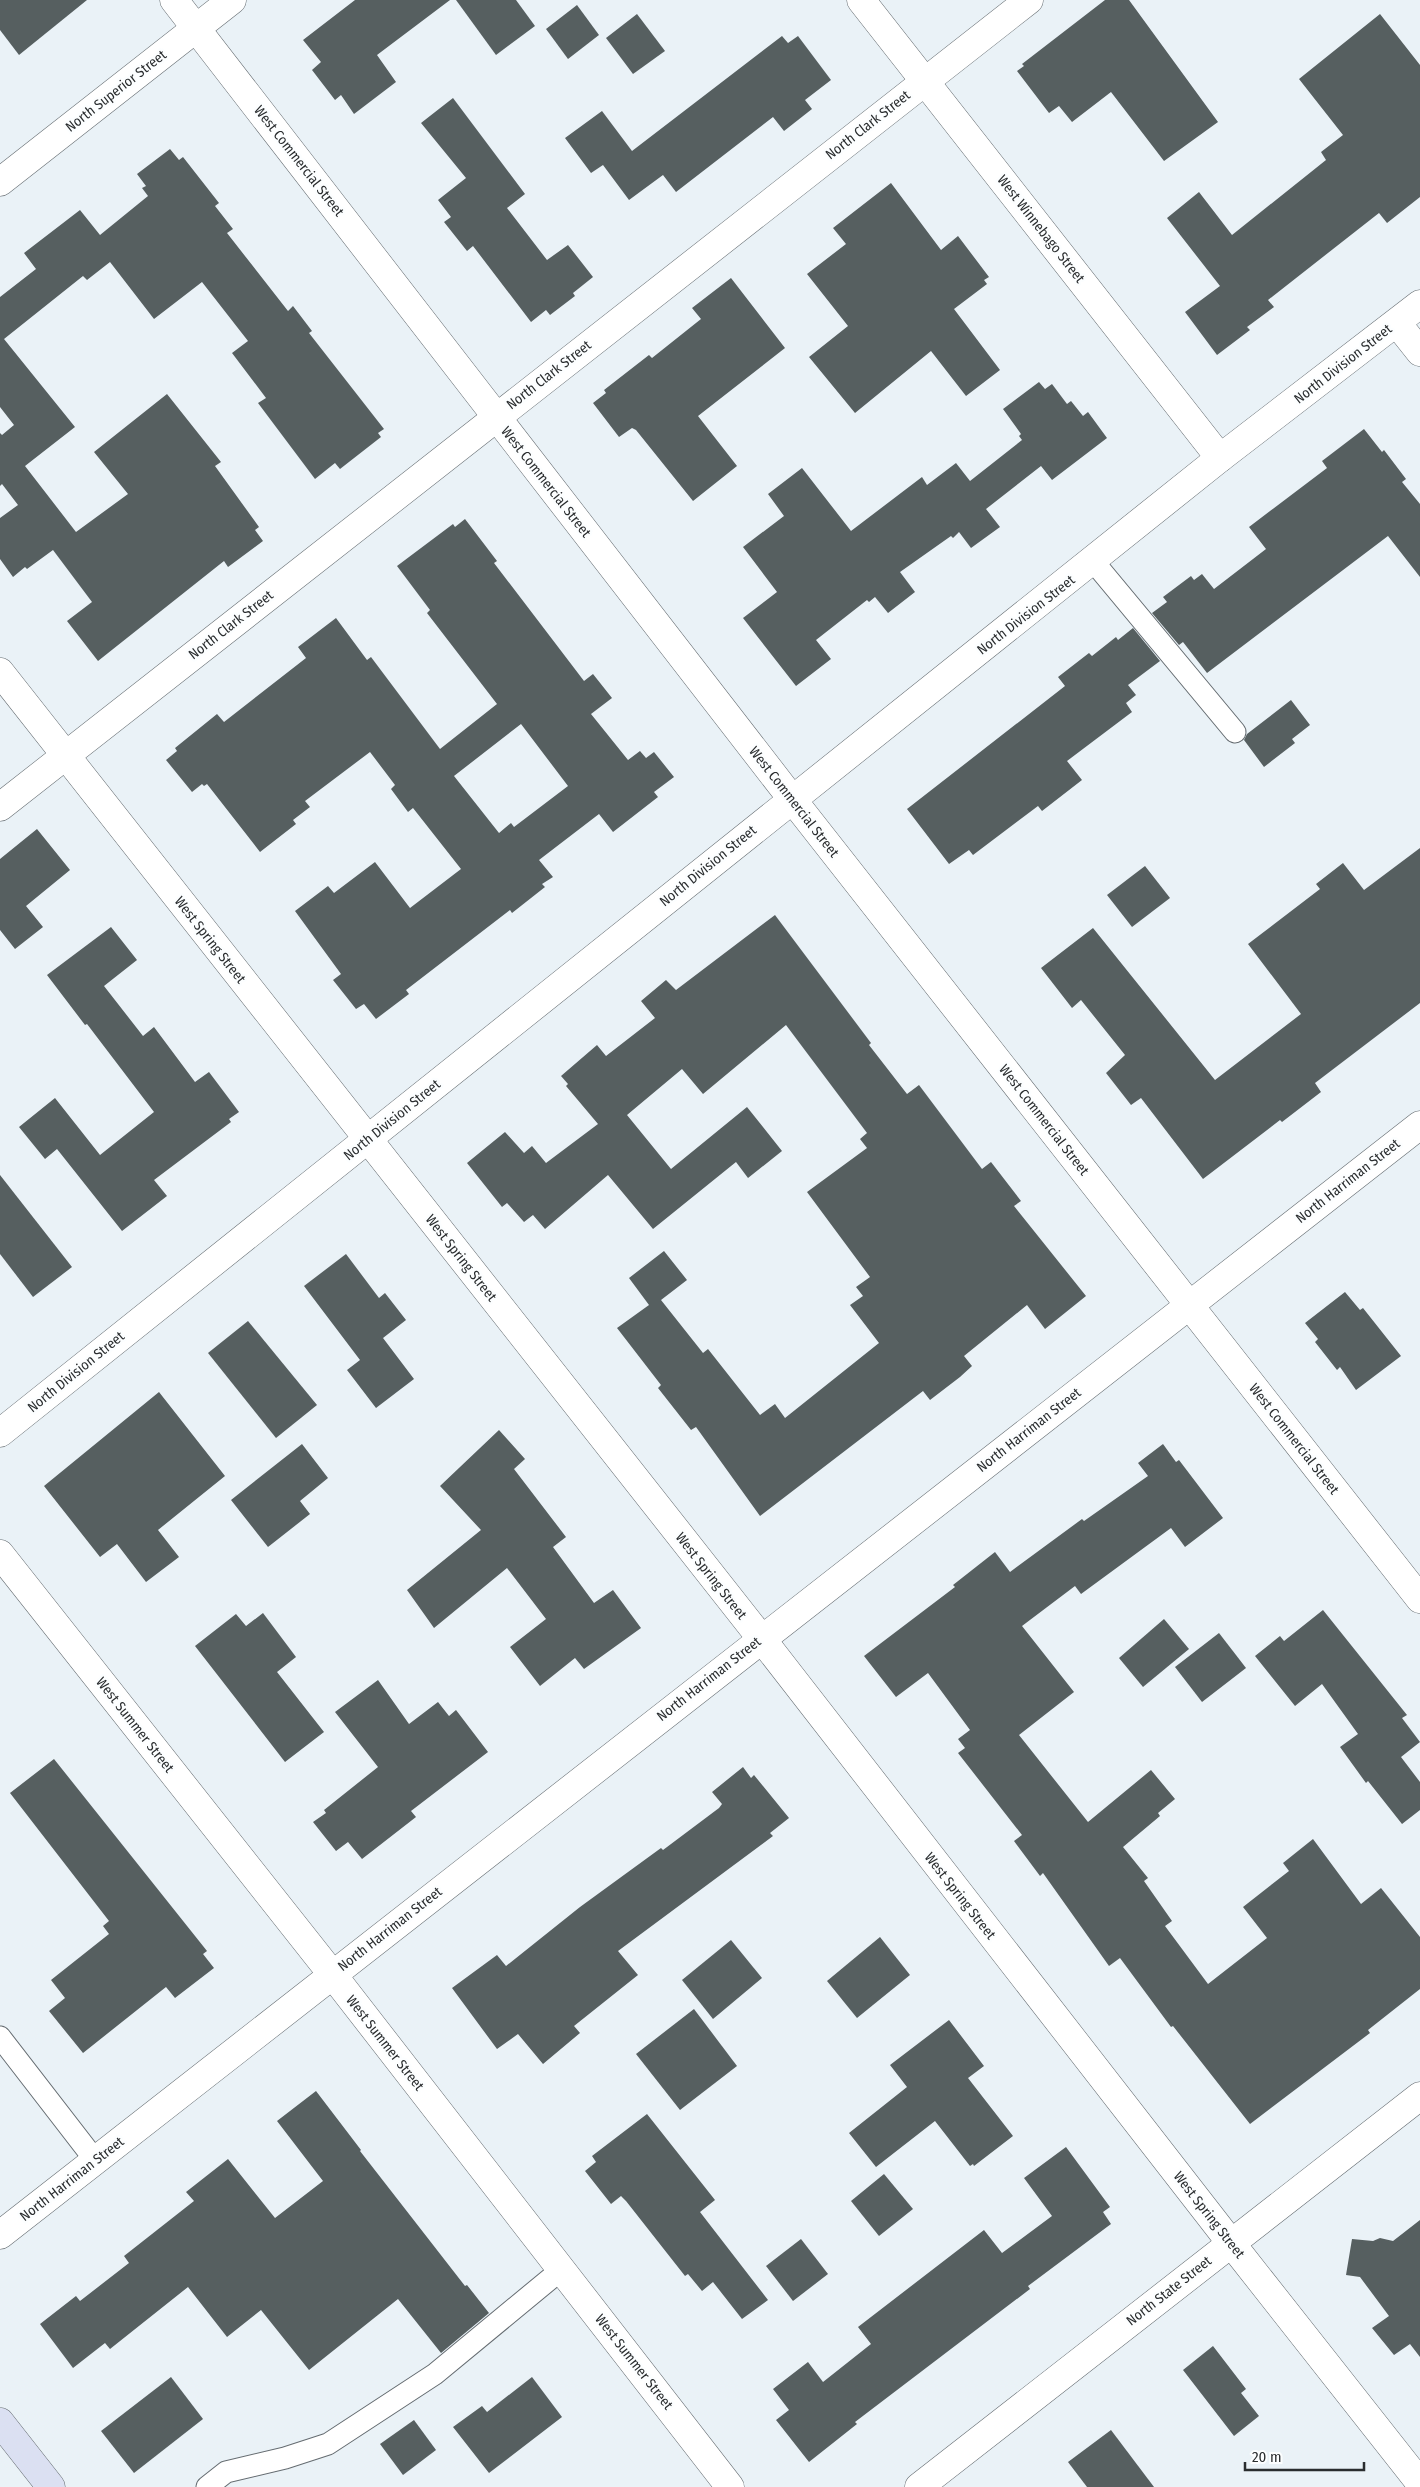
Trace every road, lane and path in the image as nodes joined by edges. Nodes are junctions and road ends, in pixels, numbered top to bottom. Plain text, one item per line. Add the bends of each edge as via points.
1 (174, 0) edge
2 (232, 0) edge
3 (861, 0) edge
4 (1029, 0) edge
5 (196, 28) junction
6 (924, 81) junction
7 (0, 182) edge
8 (1420, 304) edge
9 (1397, 323) junction
10 (1420, 352) edge
11 (496, 417) junction
12 (1220, 458) junction
13 (1093, 561) junction
14 (0, 672) edge
15 (1235, 732) dead end
16 (65, 756) junction
17 (792, 800) junction
18 (0, 807) edge
19 (1420, 1125) edge
20 (368, 1139) junction
21 (1190, 1306) junction
22 (0, 1433) edge
23 (0, 1554) edge
24 (1420, 1599) edge
25 (760, 1638) junction
26 (332, 1974) junction
27 (0, 2037) edge
28 (1420, 2096) edge
29 (95, 2160) junction
30 (0, 2235) edge
31 (1231, 2243) junction
32 (562, 2269) junction
33 (0, 2422) edge
34 (1420, 2483) edge
35 (51, 2487) edge
36 (207, 2487) edge
37 (730, 2487) edge
38 (919, 2487) edge

1 - 5 street, West Commercial Street
2 - 5 street, North Superior Street
3 - 6 street, West Winnebago Street
4 - 6 street, North Clark Street
5 - 7 street, North Superior Street
5 - 11 street, West Commercial Street
6 - 11 street, North Clark Street
6 - 12 street, West Winnebago Street
8 - 9 street, North Division Street
9 - 10 street
9 - 12 street, North Division Street
11 - 16 street, North Clark Street
11 - 17 street, West Commercial Street
12 - 13 street, North Division Street
13 - 15 lane
13 - 17 street, North Division Street
14 - 16 street, West Spring Street
16 - 18 street, North Clark Street
16 - 20 street, West Spring Street
17 - 20 street, North Division Street
17 - 21 street, West Commercial Street
19 - 21 street, North Harriman Street
20 - 22 street, North Division Street
20 - 25 street, West Spring Street
21 - 24 street, West Commercial Street
21 - 25 street, North Harriman Street
23 - 26 street, West Summer Street
25 - 26 street, North Harriman Street
25 - 31 street, West Spring Street
26 - 29 street, North Harriman Street
26 - 32 street, West Summer Street
27 - 29 lane
28 - 31 street, North State Street
29 - 30 street, North Harriman Street
31 - 34 street, West Spring Street
31 - 38 street, North State Street
32 - 36 lane via 435,2374 328,2444 226,2472
32 - 37 street, West Summer Street
33 - 35 main road

